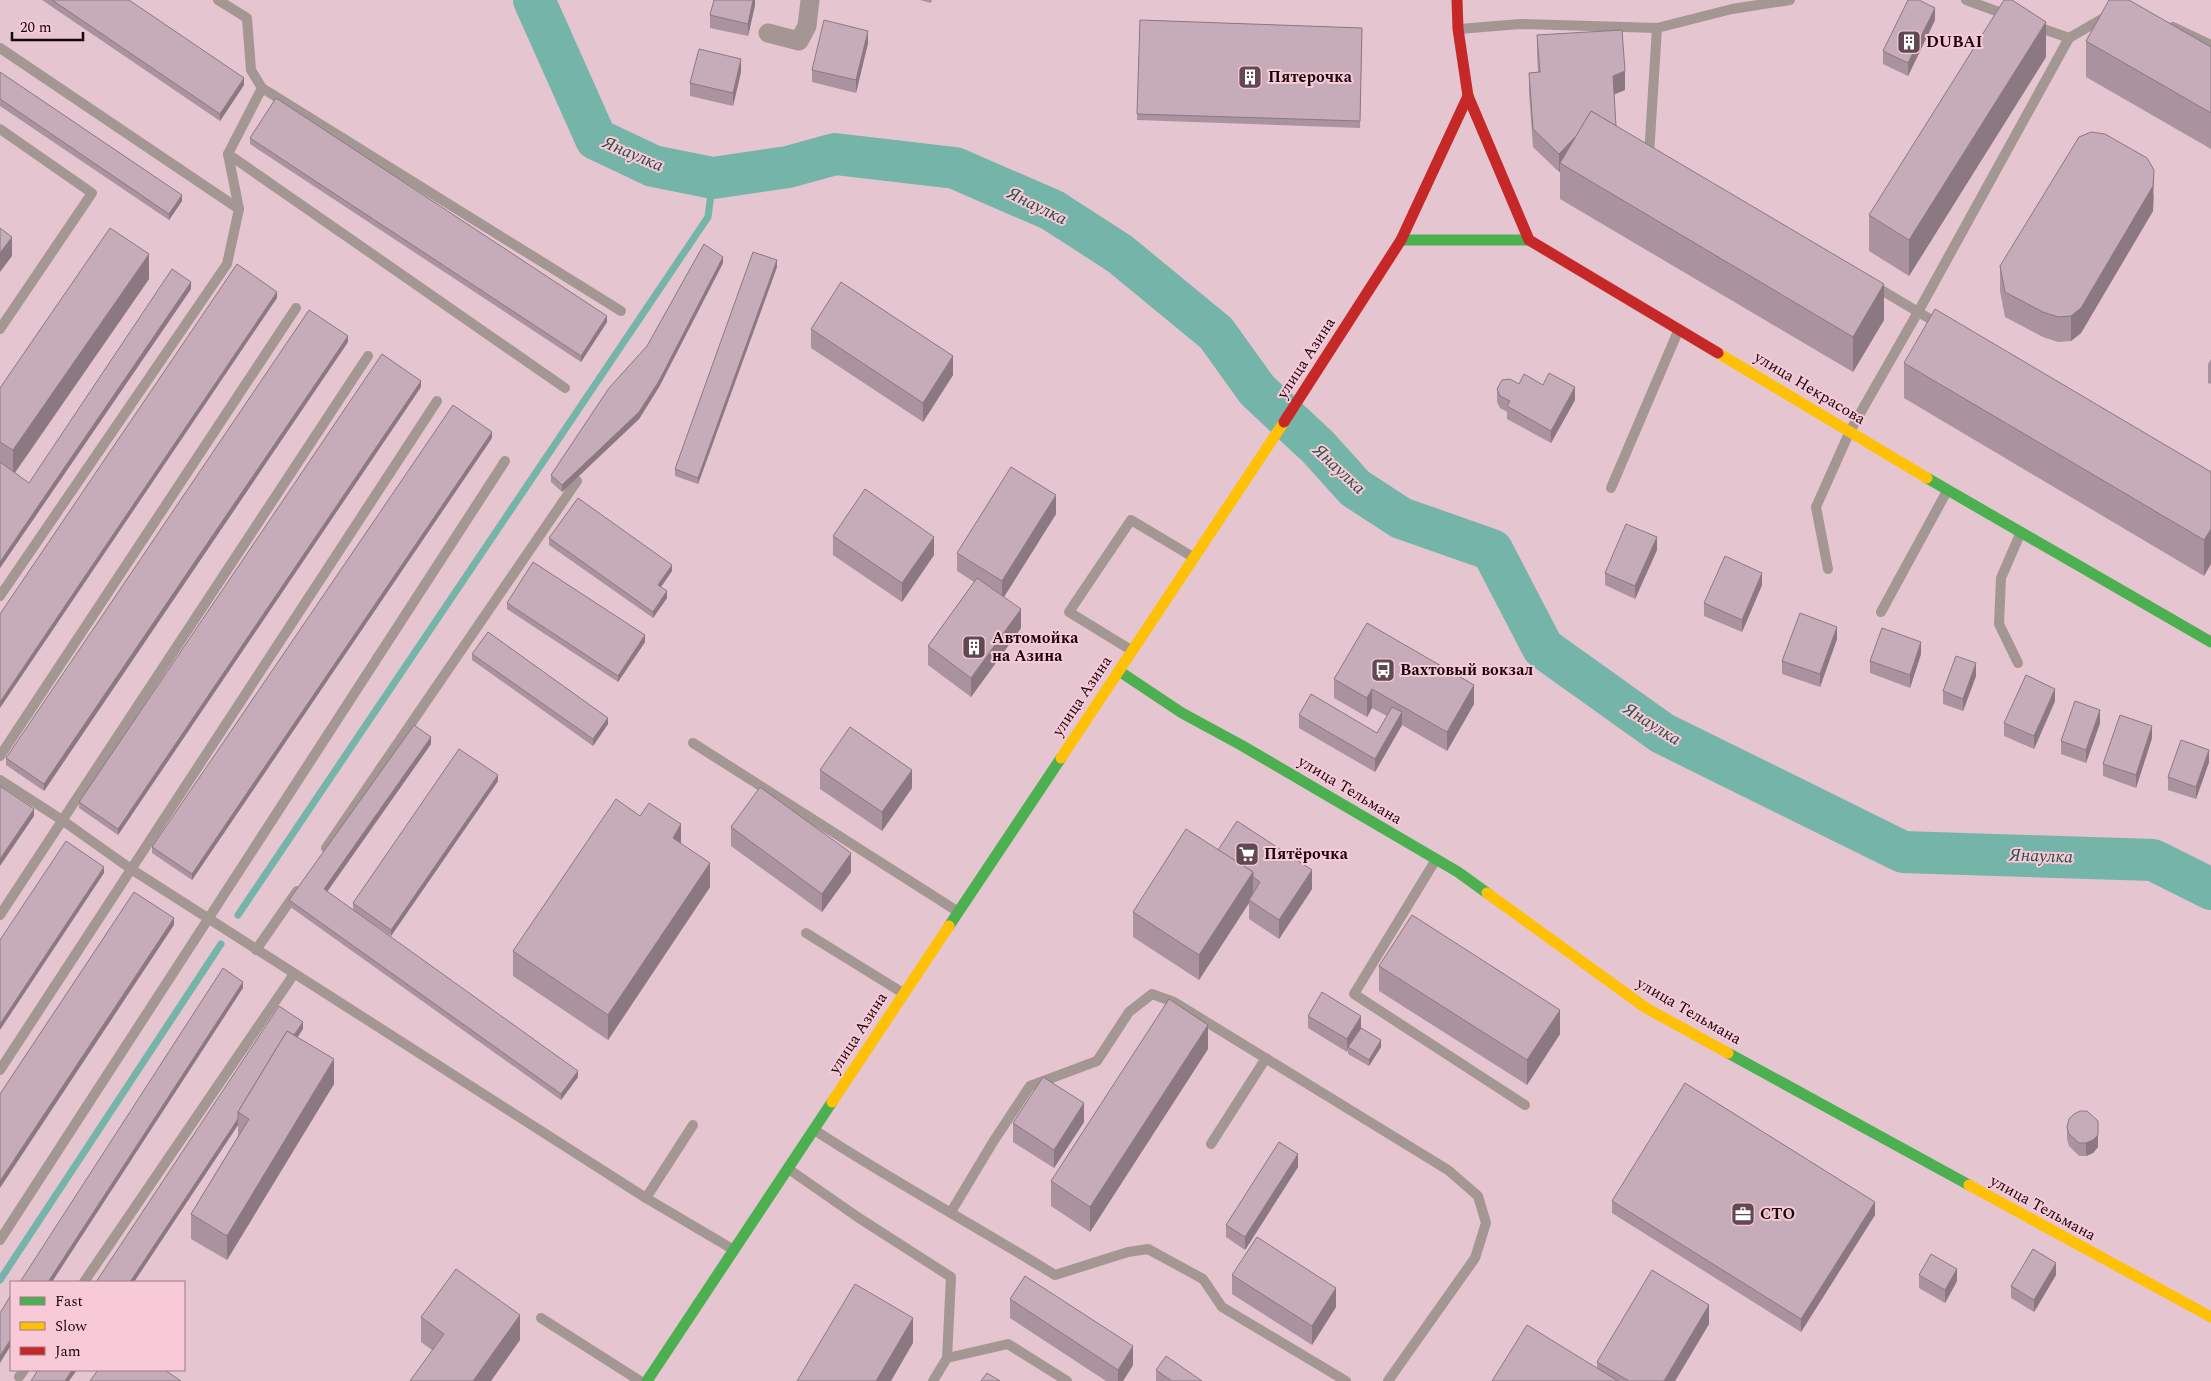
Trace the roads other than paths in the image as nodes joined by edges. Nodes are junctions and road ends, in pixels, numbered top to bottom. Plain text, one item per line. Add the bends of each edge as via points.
1 (218, 0) edge
2 (810, 0) edge
3 (1457, 0) edge
4 (1790, 0) edge
5 (1966, 0) edge
6 (2119, 9) edge
7 (2161, 21) edge
8 (1657, 28) junction
9 (1458, 29) junction
10 (768, 33) dead end
11 (2069, 38) junction
12 (2211, 45) edge
13 (0, 48) edge
14 (262, 88) junction
15 (1468, 96) junction
16 (0, 129) edge
17 (228, 154) junction
18 (1666, 164) edge
19 (239, 209) junction
20 (1401, 240) junction
21 (1529, 240) junction
22 (1860, 278) edge
23 (296, 308) dead end
24 (621, 311) dead end
25 (1918, 312) junction
26 (0, 329) edge
27 (1679, 329) junction
28 (1953, 332) edge
29 (368, 356) dead end
30 (565, 388) dead end
31 (437, 402) dead end
32 (1850, 431) junction
33 (506, 461) dead end
34 (578, 481) dead end
35 (1611, 488) dead end
36 (1948, 490) junction
37 (2022, 531) junction
38 (1194, 557) junction
39 (1828, 569) dead end
40 (0, 596) edge
41 (1881, 612) dead end
42 (2211, 642) edge
43 (1132, 650) junction
44 (2018, 663) dead end
45 (1119, 671) junction
46 (693, 743) dead end
47 (0, 756) edge
48 (0, 780) edge
49 (62, 820) junction
50 (318, 860) edge
51 (1436, 860) junction
52 (131, 869) junction
53 (302, 884) edge
54 (957, 911) junction
55 (0, 915) edge
56 (208, 919) junction
57 (806, 933) dead end
58 (256, 950) junction
59 (294, 974) junction
60 (903, 993) junction
61 (1266, 1058) junction
62 (0, 1070) edge
63 (1525, 1105) dead end
64 (693, 1125) dead end
65 (815, 1130) junction
66 (1211, 1144) dead end
67 (789, 1170) junction
68 (646, 1198) junction
69 (952, 1212) junction
70 (0, 1240) edge
71 (734, 1250) junction
72 (85, 1281) edge
73 (2211, 1317) edge
74 (541, 1318) dead end
75 (947, 1358) junction
76 (640, 1381) edge
77 (647, 1381) edge
78 (933, 1381) edge
79 (1067, 1381) edge
80 (1346, 1381) edge
81 (1388, 1381) edge

1 - 14 lane via 247,18 251,70
2 - 10 street via 807,26 799,41
3 - 9 street
4 - 8 lane
5 - 11 lane
6 - 11 lane
7 - 12 lane
8 - 9 lane via 1520,24
8 - 18 lane via 1649,155
9 - 15 street
11 - 25 lane
13 - 19 lane
14 - 17 lane
14 - 24 lane
15 - 20 street, улица Азина
15 - 21 street
16 - 26 lane via 92,193
17 - 19 lane
17 - 30 lane
19 - 40 lane via 227,264
20 - 21 street
20 - 38 street, улица Азина
21 - 27 street, улица Некрасова
22 - 25 lane
23 - 47 lane
25 - 28 lane
25 - 32 lane
27 - 32 street, улица Некрасова
27 - 35 lane
29 - 49 lane
31 - 52 lane
32 - 36 street, улица Некрасова
32 - 39 lane via 1816,507
33 - 56 lane
34 - 50 lane
36 - 37 street, улица Некрасова
36 - 41 lane
37 - 42 street, улица Некрасова
37 - 44 lane via 2001,578 2000,624
38 - 43 street, улица Азина
38 - 43 lane via 1131,520 1069,612
43 - 45 street, улица Азина
45 - 51 street, улица Тельмана via 1182,713 1241,744
45 - 54 street, улица Азина
46 - 54 lane
48 - 49 lane
49 - 52 lane
49 - 55 lane
51 - 63 lane via 1354,994
51 - 73 street, улица Тельмана via 1458,872 1646,1008
52 - 56 lane
52 - 62 lane
53 - 58 lane
54 - 60 street, улица Азина
56 - 58 lane
56 - 70 lane
57 - 60 lane
58 - 59 lane
59 - 68 lane
59 - 72 lane
60 - 65 street, улица Азина
61 - 66 lane
61 - 69 lane via 1174,1002 1152,994 1129,1012 1097,1061 1030,1086
61 - 81 lane via 1448,1170 1478,1196 1486,1223 1475,1258
64 - 68 lane
65 - 67 street, улица Азина
65 - 69 lane via 885,1176
67 - 71 street, улица Азина
67 - 75 lane via 951,1277
68 - 71 lane
69 - 80 lane via 1055,1275 1148,1249 1203,1279 1222,1307
71 - 77 street, улица Азина
74 - 76 lane
75 - 78 lane
75 - 79 lane via 1008,1344

